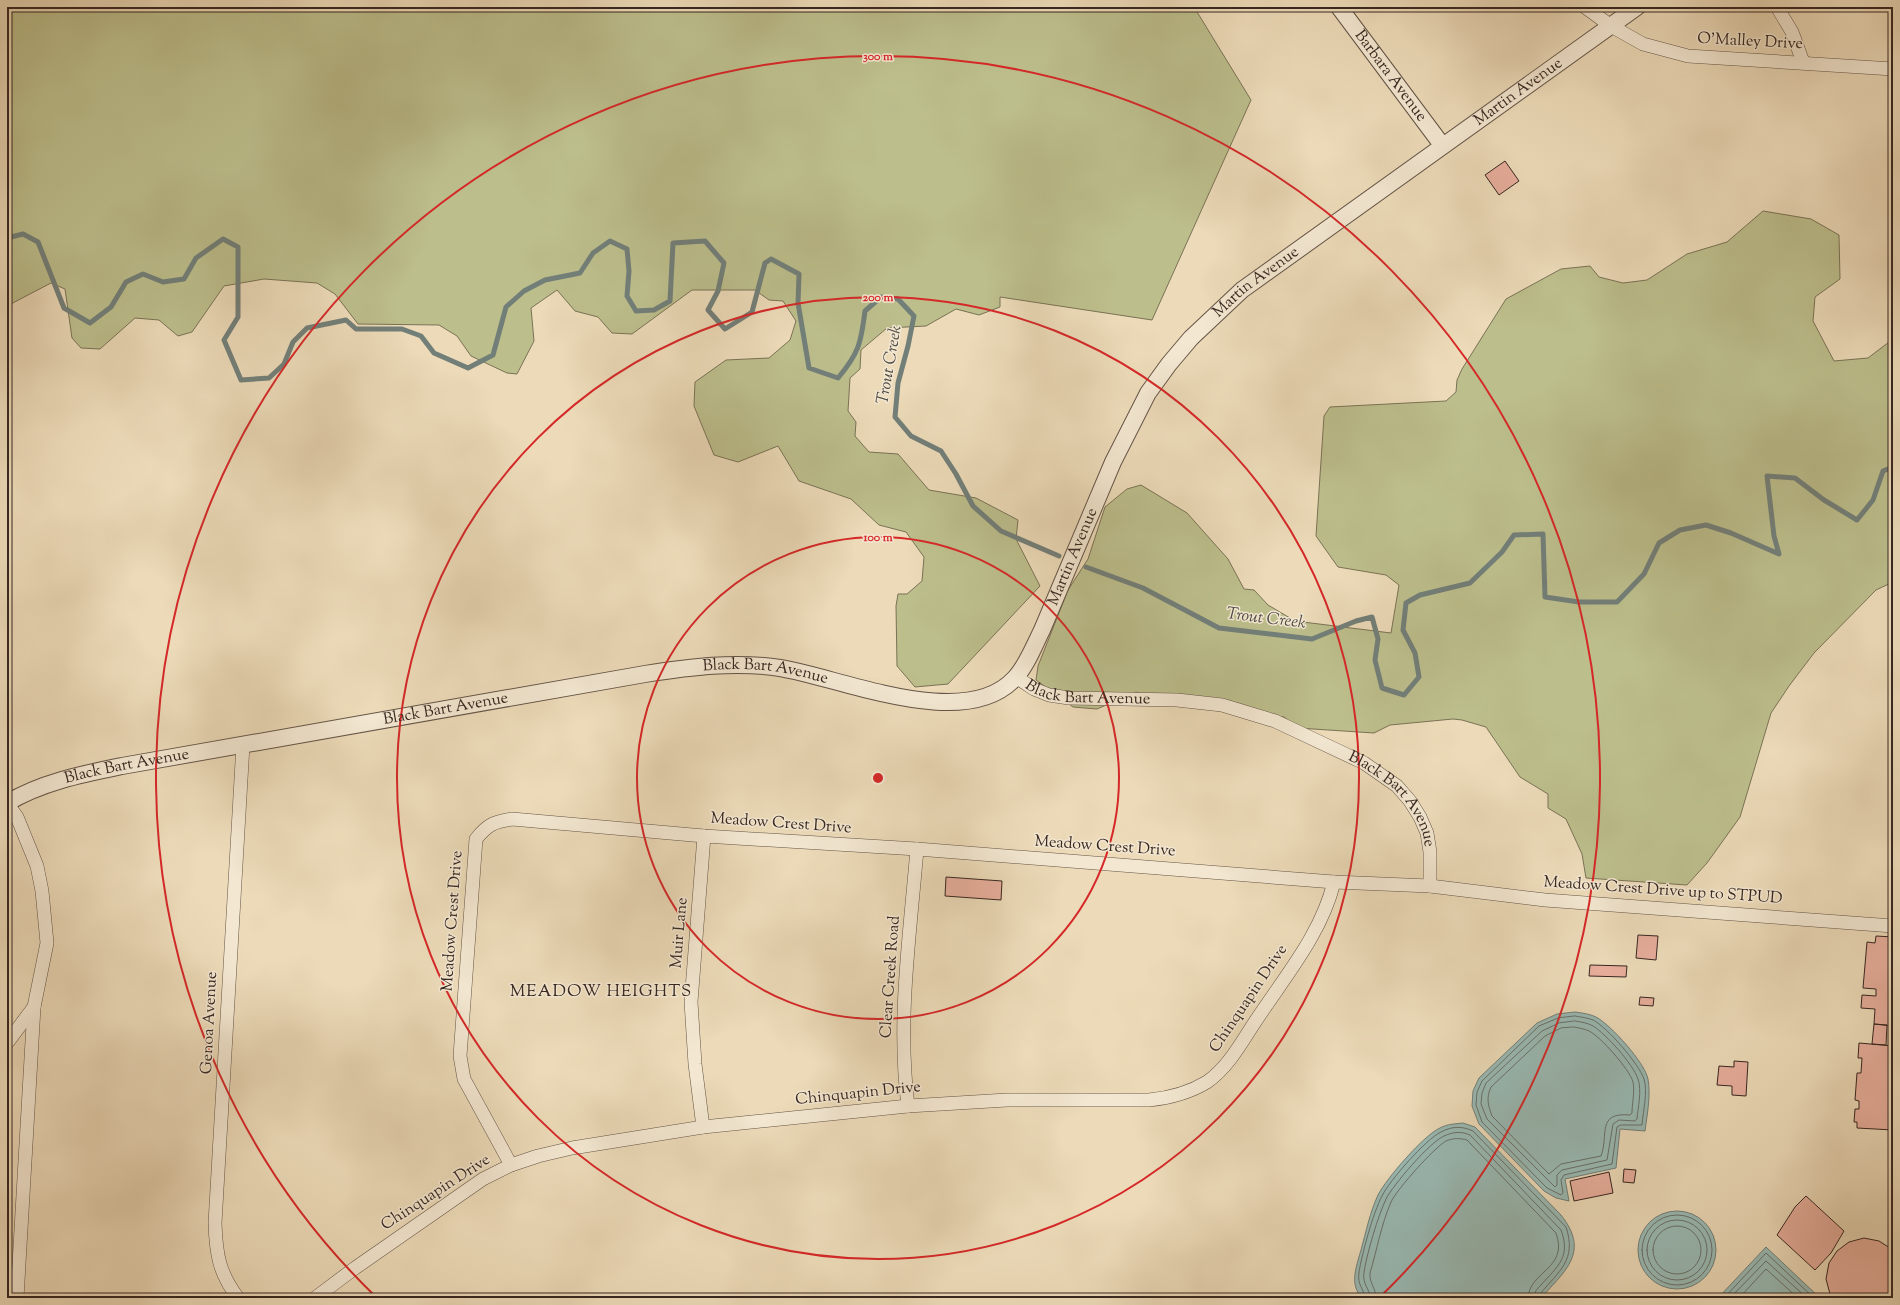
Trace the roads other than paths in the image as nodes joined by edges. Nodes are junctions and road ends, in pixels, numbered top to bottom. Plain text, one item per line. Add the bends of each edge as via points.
1 (1339, 7) edge
2 (1585, 7) edge
3 (1637, 7) edge
4 (1777, 7) edge
5 (1611, 26) junction
6 (1803, 62) junction
7 (1893, 69) edge
8 (1442, 145) junction
9 (1016, 677) junction
10 (244, 745) junction
11 (7, 803) edge
12 (704, 836) junction
13 (917, 849) junction
14 (1334, 882) junction
15 (1430, 886) junction
16 (1893, 926) edge
17 (34, 1007) junction
18 (7, 1043) edge
19 (908, 1106) junction
20 (703, 1127) junction
21 (511, 1166) junction
22 (17, 1298) edge
23 (238, 1298) edge
24 (315, 1298) edge

1 - 8 street, Barbara Avenue
2 - 5 street, O'Malley Drive
3 - 5 street, Martin Avenue
4 - 6 street via 1792,32
5 - 6 street, O'Malley Drive via 1643,44 1688,56
5 - 8 street, Martin Avenue
6 - 7 street, O'Malley Drive
8 - 9 street, Martin Avenue via 1242,290 1190,338 1169,364 1148,393 1130,427 1042,630
9 - 10 street, Black Bart Avenue via 992,694 951,702 904,698 780,668 737,664 708,665
9 - 15 street, Black Bart Avenue via 1049,695 1069,698 1177,700 1222,705 1275,721 1364,763 1397,786 1420,817 1427,833 1430,852
10 - 11 street, Black Bart Avenue via 88,773 29,791
10 - 23 street, Genoa Avenue via 215,1223 216,1248 221,1270
11 - 17 street via 18,817 29,841 42,891 47,943
12 - 13 street, Meadow Crest Drive
12 - 20 street, Muir Lane via 691,1002
12 - 21 street, Meadow Crest Drive via 512,819 496,822 485,828 476,839 460,1056 464,1079
13 - 14 street, Meadow Crest Drive
13 - 19 street, Clear Creek Road via 903,1018 903,1060
14 - 15 street, Meadow Crest Drive
14 - 19 street, Chinquapin Drive via 1330,899 1310,941 1228,1062 1207,1082 1185,1093 1149,1100 1007,1100
15 - 16 street, Meadow Crest Drive up to STPUD via 1546,900
17 - 18 street
17 - 22 street
19 - 20 street, Chinquapin Drive
20 - 21 street, Chinquapin Drive via 572,1148
21 - 24 street, Chinquapin Drive via 483,1179

